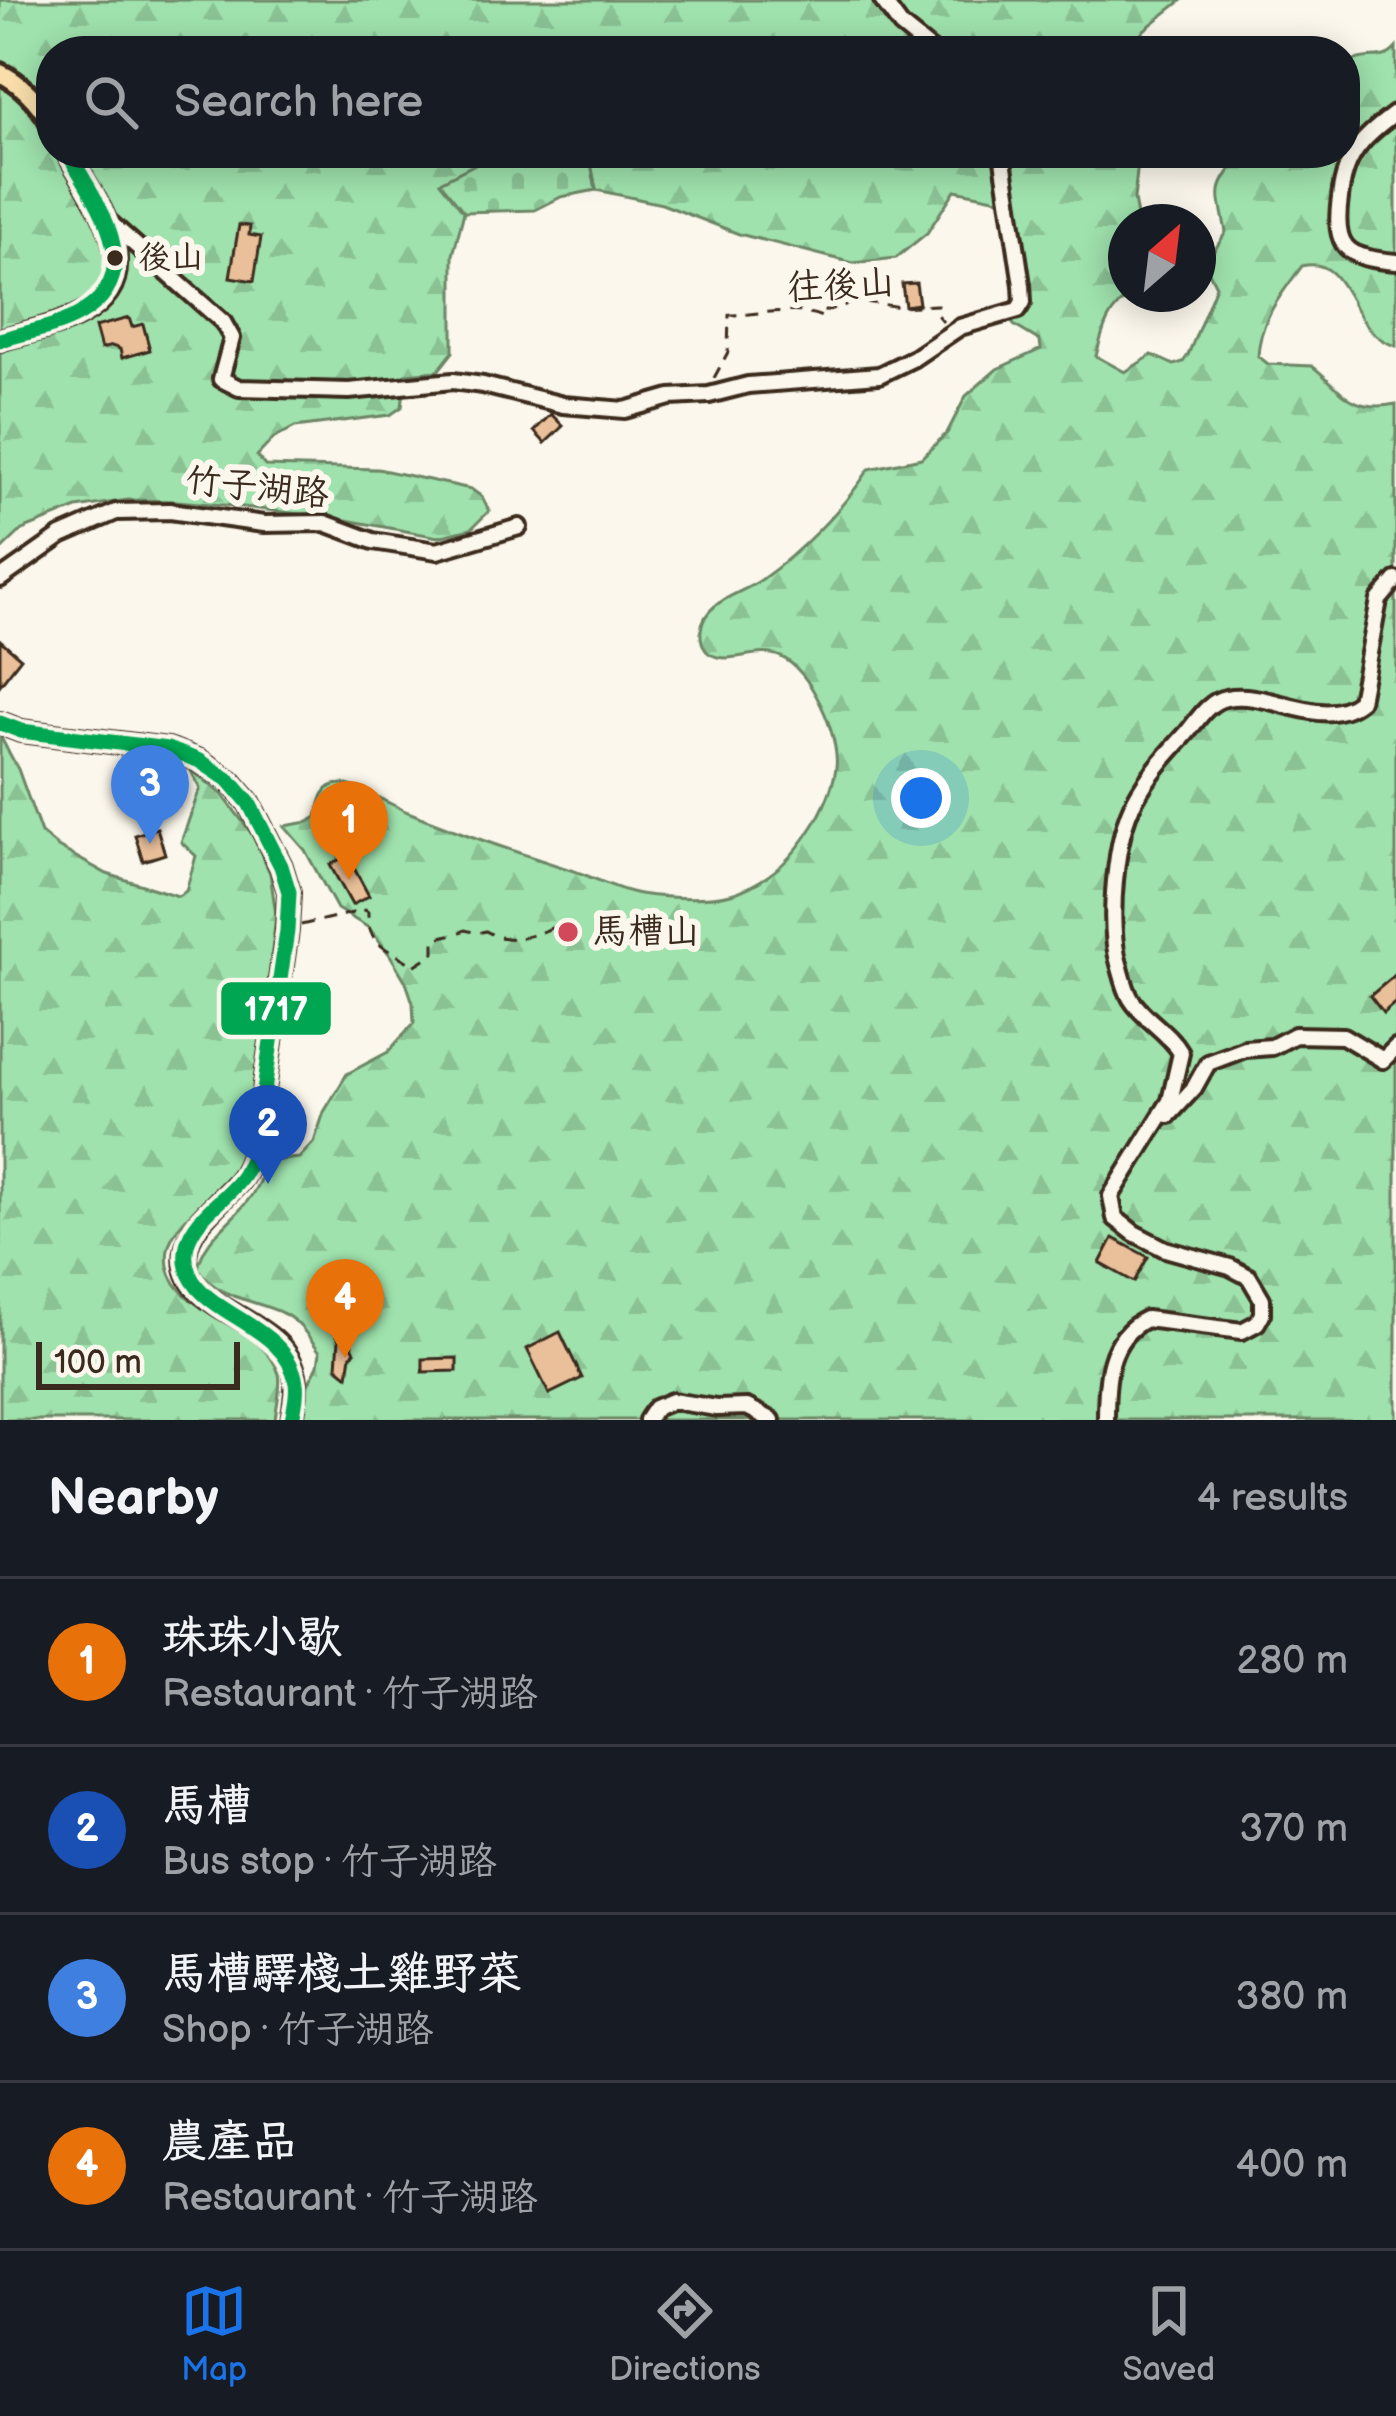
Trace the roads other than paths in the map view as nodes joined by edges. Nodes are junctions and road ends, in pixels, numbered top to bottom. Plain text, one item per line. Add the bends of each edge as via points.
1 (882, 0) edge
2 (913, 36) edge
3 (0, 73) edge
4 (36, 99) edge
5 (1396, 113) edge
6 (1360, 144) edge
7 (76, 168) edge
8 (1005, 168) edge
9 (1347, 168) edge
10 (103, 217) junction
11 (1396, 262) edge
12 (0, 340) edge
13 (519, 527) dead end
14 (0, 579) edge
15 (1396, 580) edge
16 (3, 723) edge
17 (1396, 1047) edge
18 (1154, 1132) junction
19 (292, 1420) edge
20 (647, 1420) edge
21 (772, 1420) edge
22 (1106, 1420) edge

1 - 2 street
3 - 4 main road
5 - 6 street
7 - 10 main road
8 - 10 street via 1018,310 960,327 879,375 748,385 625,410 453,381 349,391 238,388 220,379 232,338 223,322
9 - 11 street via 1340,238 1362,256
10 - 12 main road via 117,271 97,304
13 - 14 street, 竹子湖路 via 437,551 325,523 116,512 61,536
15 - 18 street via 1379,600 1360,701 1331,714 1256,699 1211,704 1131,805 1112,916 1117,958 1131,998 1181,1053
16 - 19 main road via 200,761 248,802 280,866 288,928 256,1146 185,1255 194,1286 286,1354 296,1380
17 - 18 street via 1383,1060 1343,1036 1294,1035 1245,1049 1208,1063
18 - 22 street via 1111,1196 1115,1218 1165,1249 1249,1277 1262,1314 1243,1331 1146,1319 1132,1326 1112,1358
20 - 21 street via 672,1401 747,1407

